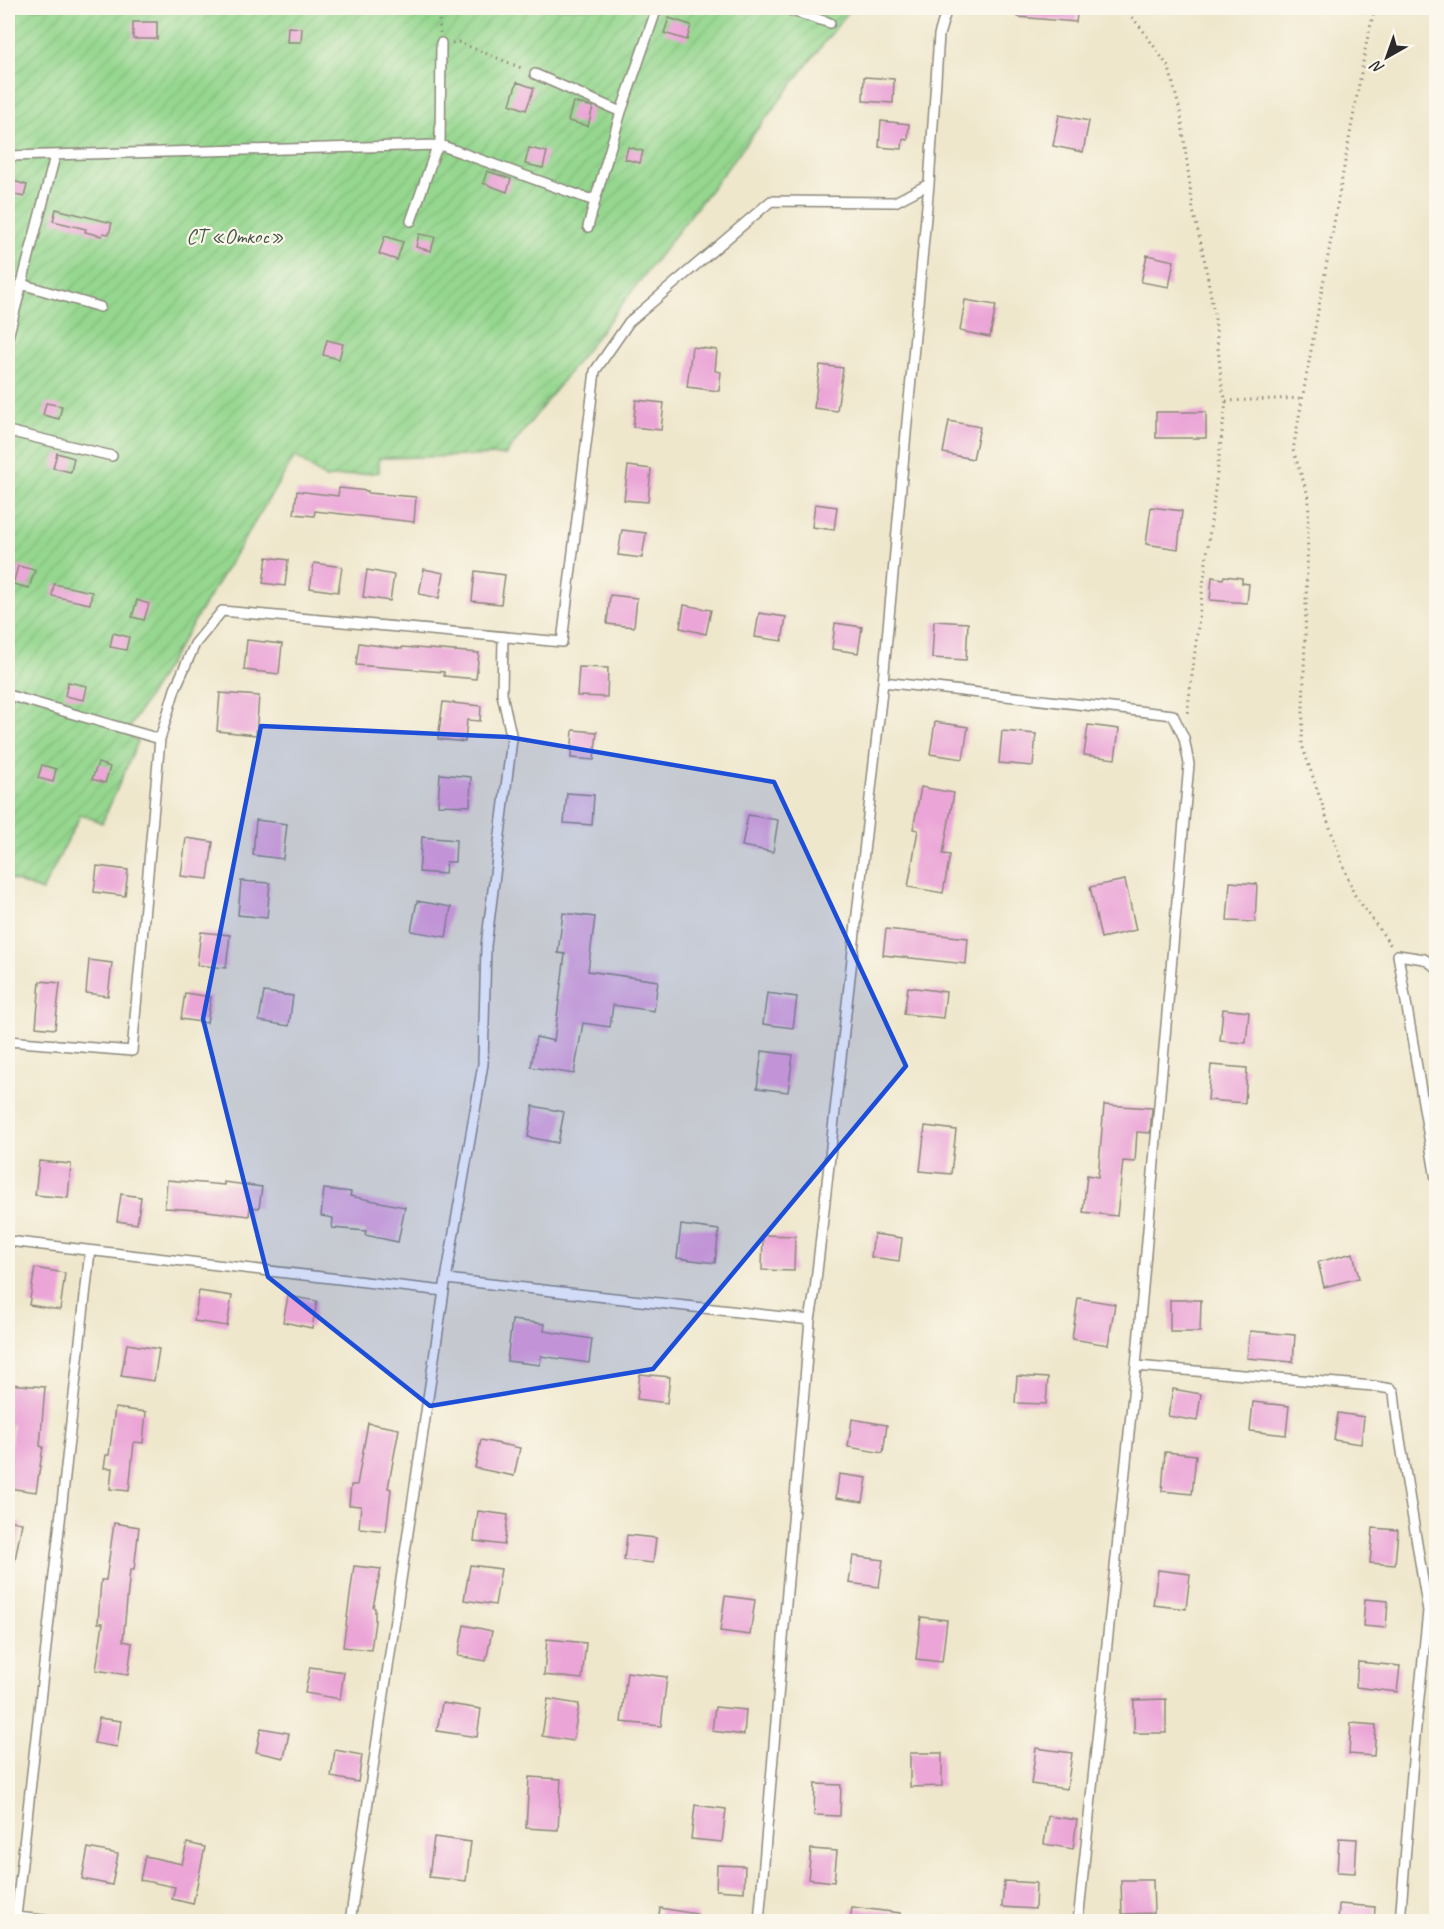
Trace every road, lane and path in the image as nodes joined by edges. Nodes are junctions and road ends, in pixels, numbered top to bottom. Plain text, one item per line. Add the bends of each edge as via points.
1 (438, 8) edge
2 (657, 8) edge
3 (783, 8) edge
4 (948, 8) edge
5 (1124, 8) edge
6 (1375, 8) edge
7 (830, 23) dead end
8 (441, 43) junction
9 (535, 74) joint
10 (621, 112) junction
11 (440, 145) junction
12 (8, 156) edge
13 (55, 156) junction
14 (929, 184) junction
15 (596, 197) junction
16 (411, 220) dead end
17 (588, 227) dead end
18 (21, 284) junction
19 (100, 307) dead end
20 (8, 337) edge
21 (1302, 398) junction
22 (1226, 400) junction
23 (8, 431) edge
24 (112, 456) dead end
25 (503, 637) junction
26 (883, 682) junction
27 (8, 695) edge
28 (1184, 738) junction
29 (160, 740) junction
30 (1398, 955) junction
31 (1437, 967) edge
32 (8, 1041) edge
33 (1437, 1179) edge
34 (8, 1241) edge
35 (90, 1251) junction
36 (446, 1279) junction
37 (444, 1291) junction
38 (810, 1320) junction
39 (1136, 1366) junction
40 (12, 1916) edge
41 (60, 1922) edge
42 (350, 1922) edge
43 (759, 1922) edge
44 (1078, 1922) edge
45 (1400, 1922) edge

1 - 8 path
2 - 10 lane
3 - 7 lane
4 - 14 lane via 939,35
5 - 22 path via 1169,68 1174,87
6 - 21 path
8 - 9 path via 458,42
8 - 11 lane
9 - 10 lane
10 - 15 lane
11 - 13 lane
11 - 15 lane via 589,199
11 - 16 lane
12 - 13 lane
13 - 18 lane
14 - 25 lane via 895,201 771,201 629,322 595,371 562,642
14 - 26 lane
15 - 17 lane
18 - 19 lane
18 - 20 lane
21 - 22 path
21 - 30 path via 1293,450 1309,498 1302,745 1354,894
22 - 28 path
23 - 24 lane
25 - 29 lane via 222,611 195,644 175,689
25 - 36 lane via 502,694 512,739 486,946 483,1064
26 - 28 lane via 1173,715
26 - 38 lane
27 - 29 lane
28 - 39 lane via 1189,764
29 - 32 lane via 132,1051
30 - 31 lane via 1424,959
30 - 33 lane
34 - 35 lane
35 - 37 lane
35 - 40 lane
36 - 37 lane
36 - 38 lane
37 - 42 lane
38 - 43 lane
39 - 44 lane
39 - 45 lane via 1373,1386 1394,1392 1428,1611
40 - 41 lane

